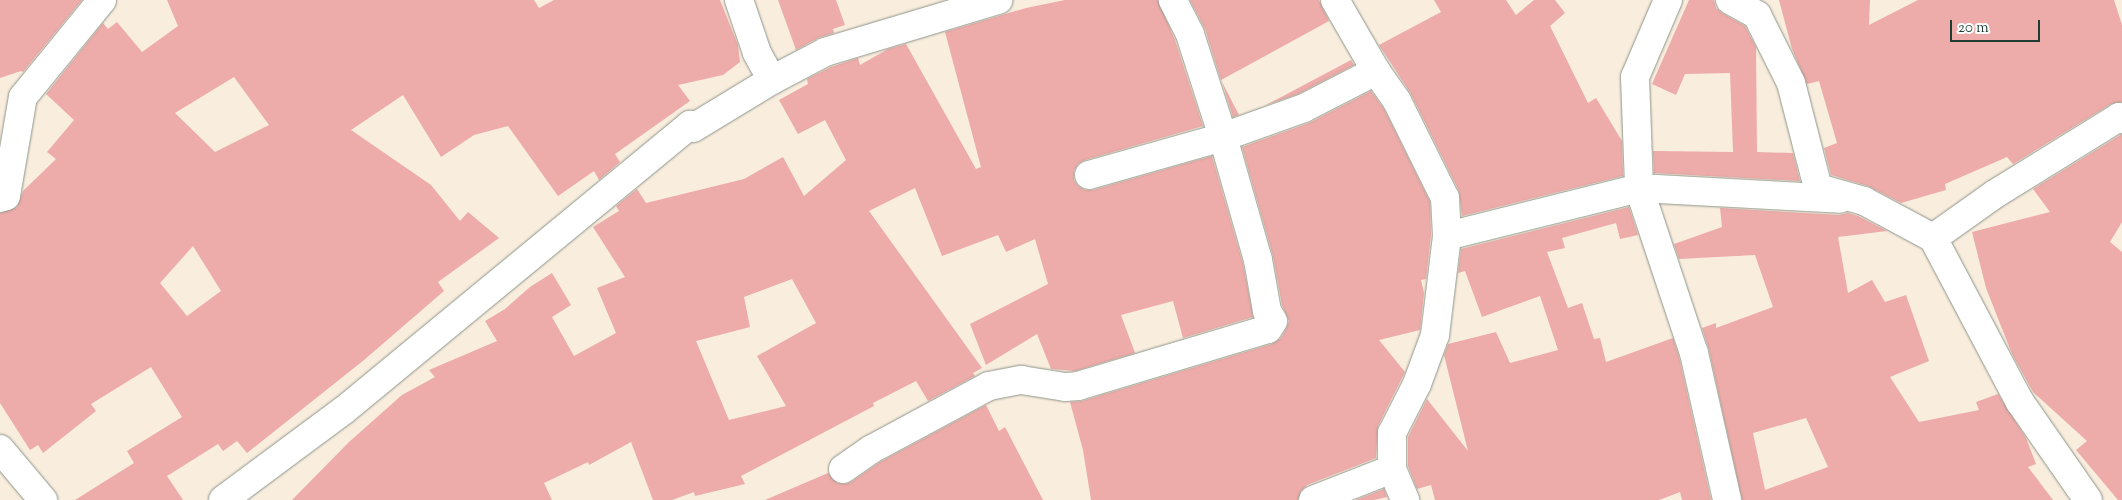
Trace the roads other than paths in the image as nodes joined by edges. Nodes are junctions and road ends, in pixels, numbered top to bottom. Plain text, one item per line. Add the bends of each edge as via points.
1 (102, 0) edge
2 (739, 0) edge
3 (998, 0) edge
4 (1174, 0) edge
5 (1335, 0) edge
6 (1668, 0) edge
7 (1730, 0) edge
8 (1376, 71) junction
9 (772, 80) junction
10 (2122, 119) edge
11 (1223, 137) junction
12 (1089, 174) dead end
13 (1639, 188) junction
14 (0, 198) edge
15 (1864, 200) junction
16 (1447, 236) junction
17 (1933, 238) junction
18 (0, 449) edge
19 (843, 469) dead end
20 (1392, 469) junction
21 (43, 500) edge
22 (223, 500) edge
23 (1314, 500) edge
24 (1405, 500) edge
25 (1727, 500) edge
26 (2088, 500) edge

1 - 14 street via 23,97 6,196
2 - 9 street via 757,53
3 - 9 street via 825,52
4 - 11 street via 1190,34
5 - 8 street
6 - 13 street via 1635,77
7 - 15 street via 1757,15 1791,83 1818,188
8 - 11 street via 1304,108
8 - 16 street via 1397,100 1445,198
9 - 22 street via 693,128 690,125 343,411
10 - 17 street via 2119,117 1995,194
11 - 12 street
11 - 19 street via 1258,260 1267,311 1272,321 1268,329 1078,386 1021,380 990,386 872,449
13 - 15 street
13 - 16 street
13 - 25 street via 1694,353
15 - 17 street
16 - 20 street via 1435,335 1417,384 1392,433
17 - 26 street via 2020,402
18 - 21 street
20 - 23 street
20 - 24 street

